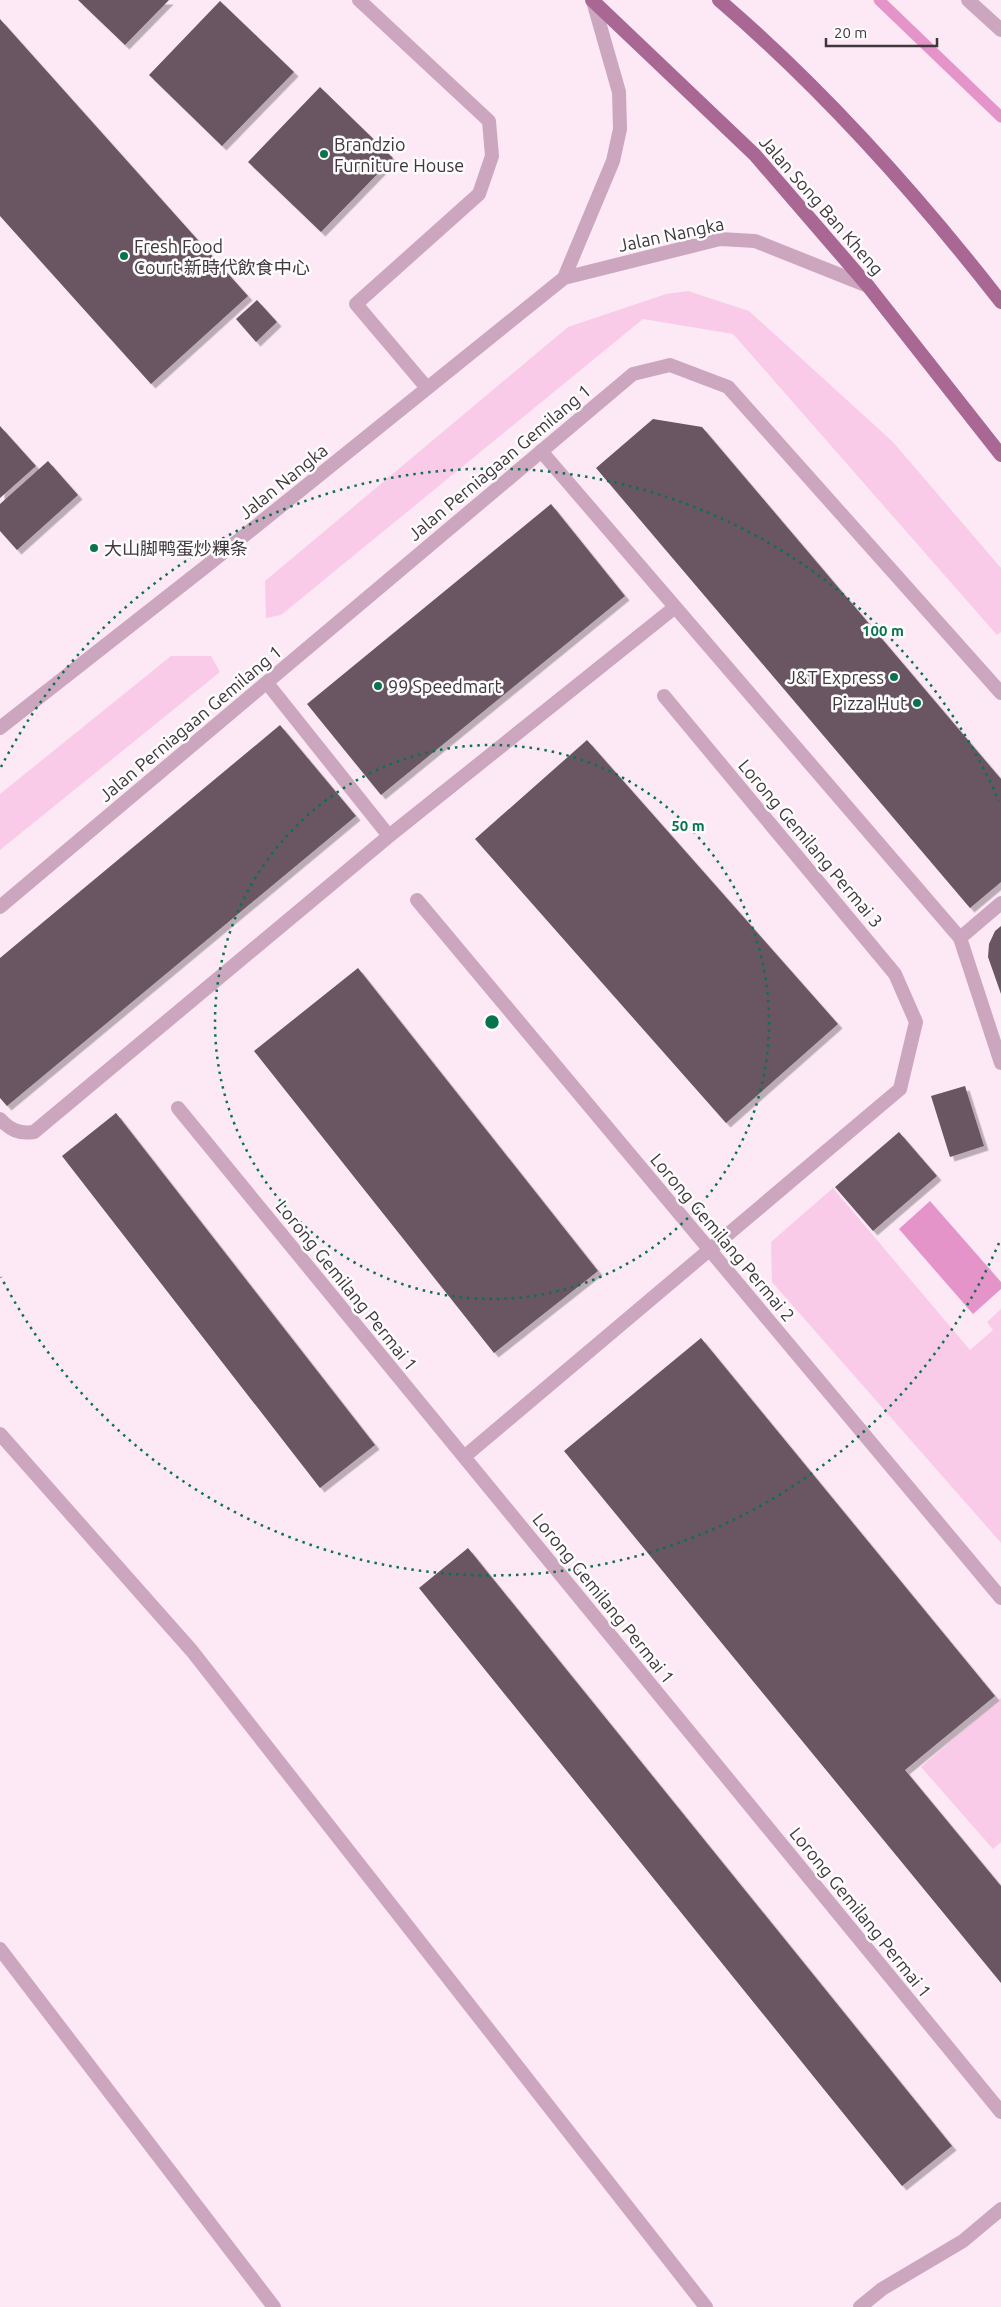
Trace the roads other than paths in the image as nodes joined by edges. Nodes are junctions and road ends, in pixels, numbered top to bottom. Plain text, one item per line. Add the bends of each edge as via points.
1 (359, 0) edge
2 (593, 0) edge
3 (719, 0) edge
4 (968, 0) edge
5 (1001, 30) edge
6 (564, 278) junction
7 (868, 286) junction
8 (1001, 302) edge
9 (427, 388) junction
10 (541, 451) junction
11 (1001, 455) edge
12 (674, 608) junction
13 (267, 683) junction
14 (1001, 692) edge
15 (664, 696) dead end
16 (0, 728) edge
17 (389, 836) junction
18 (416, 900) dead end
19 (1001, 903) edge
20 (0, 907) edge
21 (960, 938) junction
22 (1001, 1063) edge
23 (178, 1108) dead end
24 (0, 1119) edge
25 (710, 1251) junction
26 (0, 1434) edge
27 (464, 1456) junction
28 (1001, 1598) edge
29 (0, 1949) edge
30 (1001, 2112) edge
31 (1001, 2208) edge
32 (274, 2307) edge
33 (706, 2307) edge
34 (860, 2307) edge

1 - 9 street via 490,121 492,156 479,194 356,304
2 - 6 street, Jalan Nangka via 619,92 620,129 613,161
2 - 7 main road, Jalan Song Ban Kheng via 755,155
3 - 8 main road via 867,141
4 - 5 street
6 - 7 street, Jalan Nangka via 720,239 755,241
6 - 9 street, Jalan Nangka
7 - 11 main road, Jalan Song Ban Kheng
9 - 16 street, Jalan Nangka via 210,564
10 - 12 street
10 - 13 street, Jalan Perniagaan Gemilang 1
10 - 14 street, Jalan Perniagaan Gemilang 1 via 633,374 670,366 728,387
12 - 17 street
12 - 21 street
13 - 17 street
13 - 20 street, Jalan Perniagaan Gemilang 1
15 - 25 street, Lorong Gemilang Permai 3 via 895,974 916,1022 900,1089
17 - 24 street via 34,1132 22,1134 8,1128
18 - 25 street, Lorong Gemilang Permai 2
19 - 21 street
21 - 22 street
23 - 27 street, Lorong Gemilang Permai 1
25 - 27 street
25 - 28 street, Lorong Gemilang Permai 2
26 - 33 street via 192,1651
27 - 30 street, Lorong Gemilang Permai 1
29 - 32 street
31 - 34 street via 962,2241 882,2289

